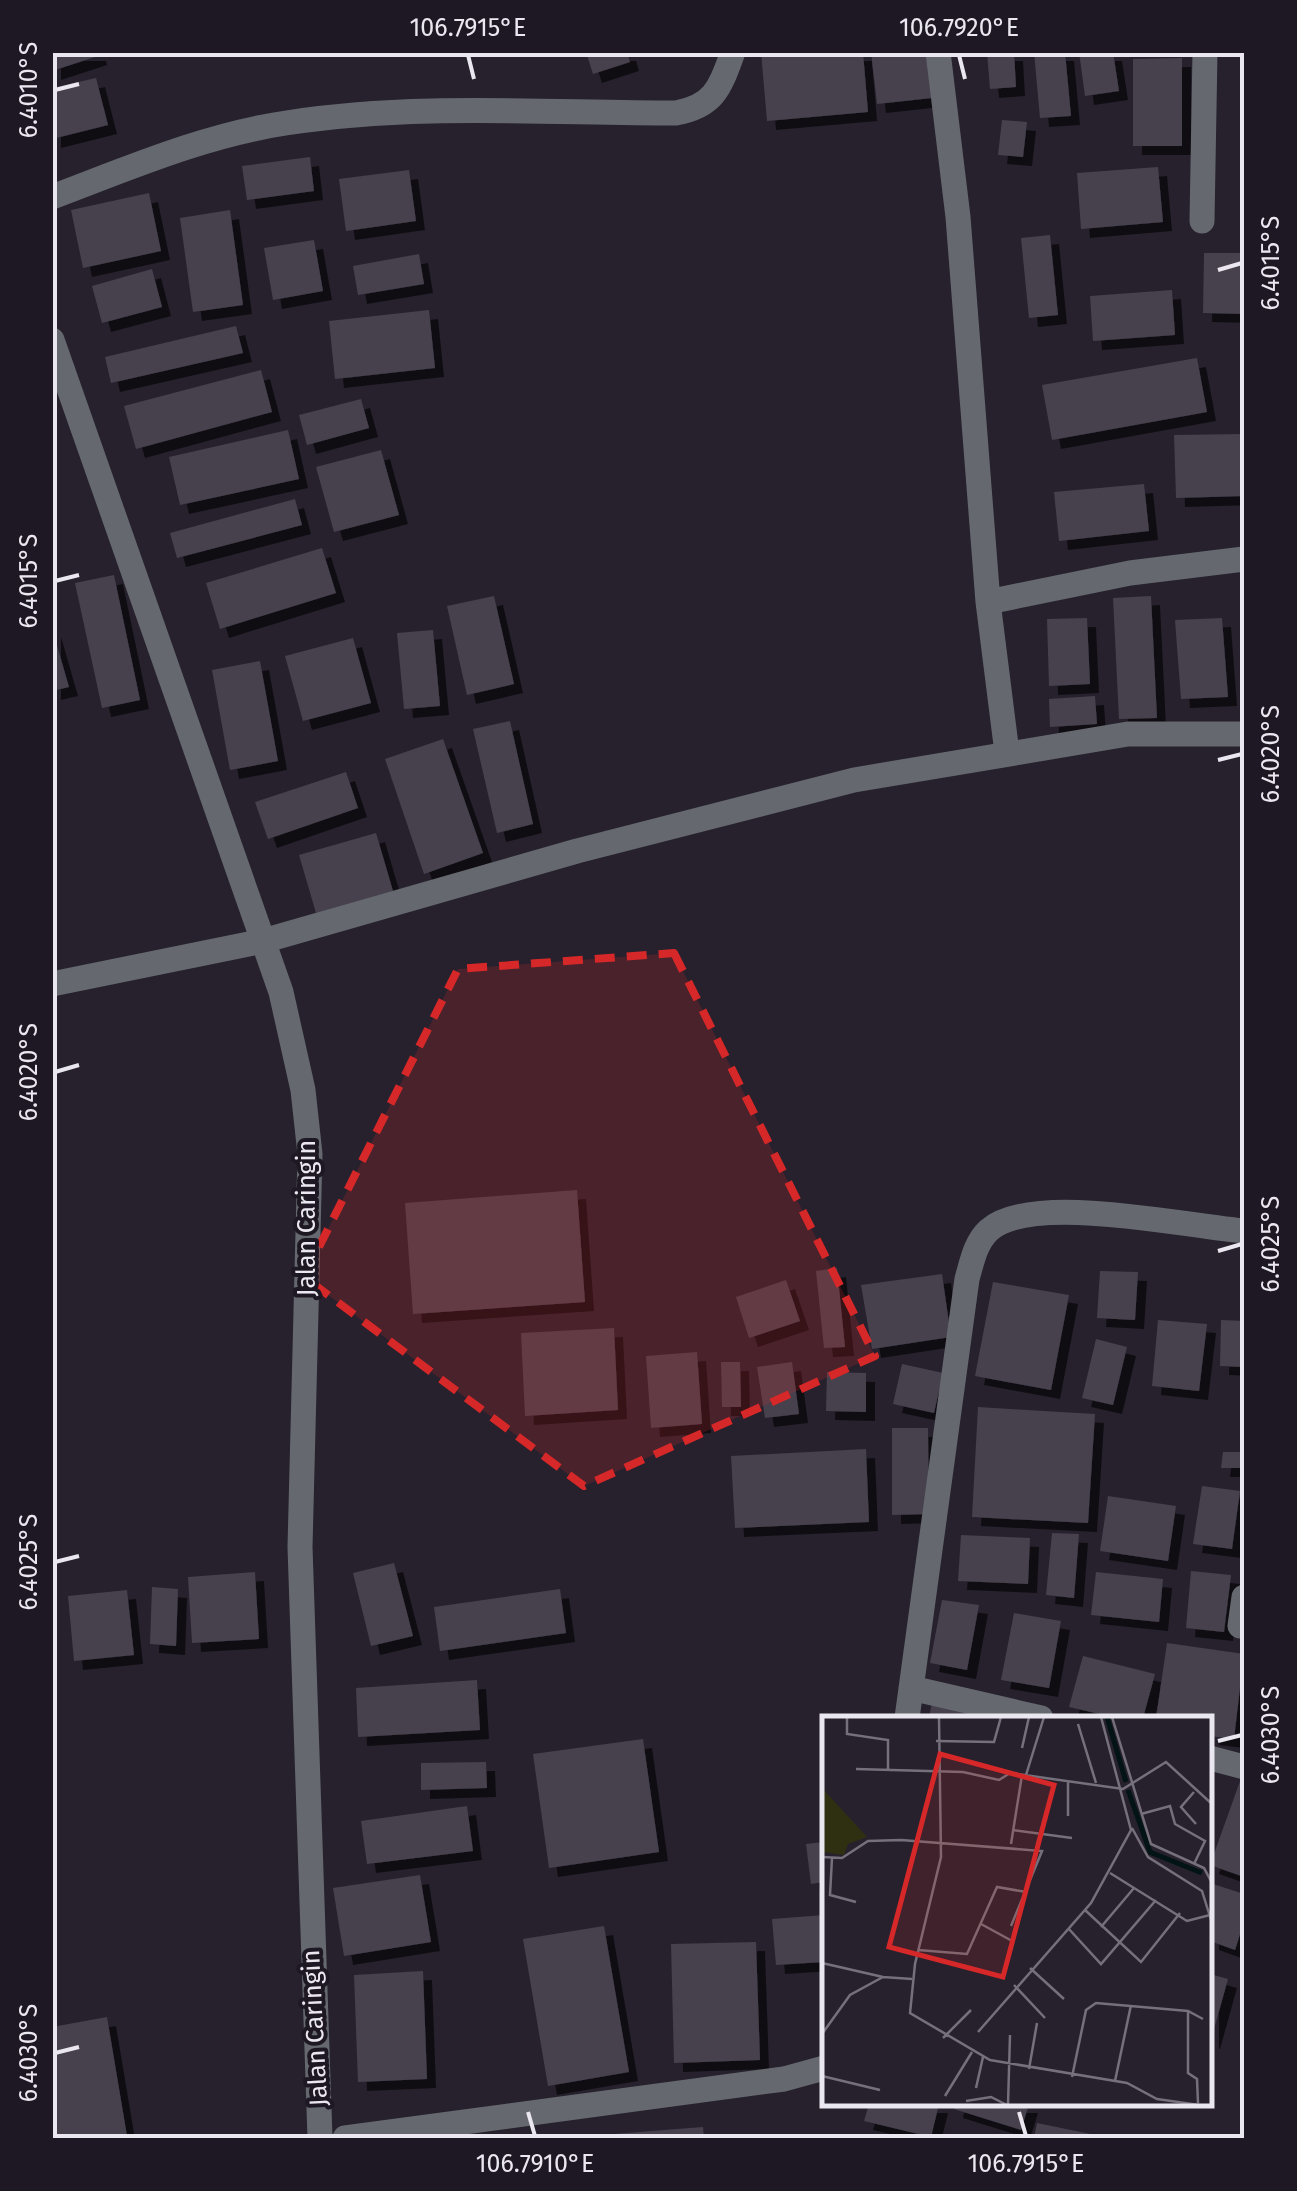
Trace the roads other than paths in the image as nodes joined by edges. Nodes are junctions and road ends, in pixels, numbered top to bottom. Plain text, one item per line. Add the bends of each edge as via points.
1 (734, 52) edge
2 (938, 52) edge
3 (1205, 52) edge
4 (52, 197) edge
5 (1202, 221) dead end
6 (52, 340) edge
7 (1244, 559) edge
8 (988, 602) junction
9 (1244, 734) edge
10 (1007, 753) junction
11 (262, 940) junction
12 (52, 984) edge
13 (1244, 1231) edge
14 (1244, 1596) edge
15 (1240, 1626) dead end
16 (912, 1688) junction
17 (907, 1716) edge
18 (1031, 1716) edge
19 (1212, 1758) edge
20 (1244, 1766) edge
21 (822, 2069) edge
22 (320, 2138) edge
23 (344, 2138) edge

1 - 4 street via 720,89 697,109 471,110 285,123 200,142
2 - 8 street via 958,216
3 - 5 street
6 - 11 street, Jalan Caringin
7 - 8 street via 1130,573
8 - 10 street
9 - 10 street via 1128,734
10 - 11 street via 739,809
11 - 12 street
11 - 22 street, Jalan Caringin via 295,1044 310,1154 300,1547
13 - 16 street via 1049,1210 1012,1216 977,1246 967,1279
14 - 15 street
16 - 17 street
16 - 18 street
19 - 20 street
21 - 23 street via 784,2080

